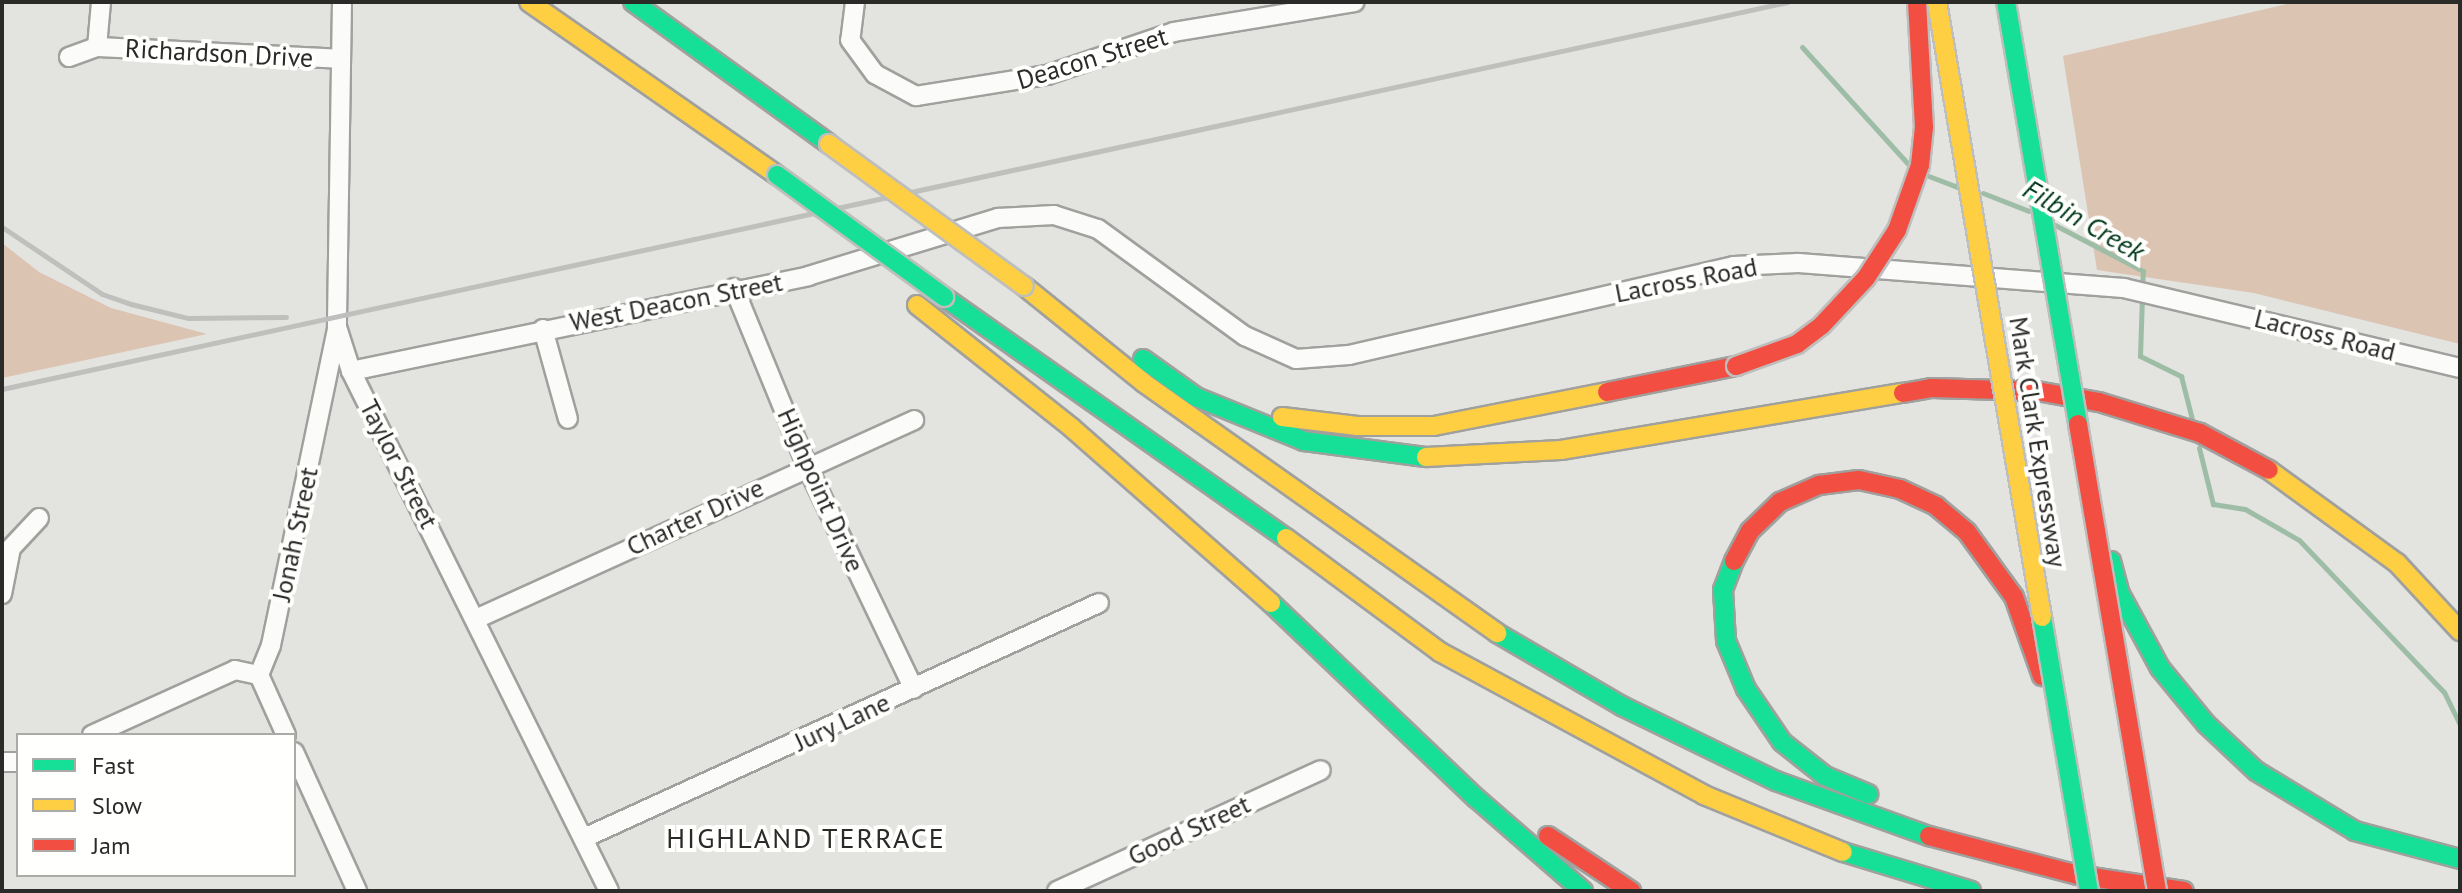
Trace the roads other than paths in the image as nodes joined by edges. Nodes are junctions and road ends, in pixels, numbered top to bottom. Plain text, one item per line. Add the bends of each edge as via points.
1 (101, 2) edge
2 (342, 2) edge
3 (529, 2) edge
4 (633, 2) edge
5 (855, 2) edge
6 (1355, 2) edge
7 (1917, 2) edge
8 (1937, 2) edge
9 (2006, 2) edge
10 (97, 47) junction
11 (69, 57) dead end
12 (341, 59) junction
13 (777, 175) junction
14 (998, 218) joint
15 (734, 288) junction
16 (337, 327) junction
17 (1081, 327) junction
18 (543, 329) junction
19 (1143, 359) junction
20 (2460, 368) edge
21 (351, 371) junction
22 (568, 419) dead end
23 (914, 420) dead end
24 (807, 466) junction
25 (2087, 481) junction
26 (39, 518) dead end
27 (2, 594) edge
28 (1099, 603) dead end
29 (478, 618) junction
30 (2460, 631) edge
31 (259, 675) junction
32 (914, 689) junction
33 (2059, 727) junction
34 (96, 733) edge
35 (285, 733) edge
36 (1410, 734) junction
37 (296, 756) edge
38 (1321, 770) dead end
39 (584, 838) junction
40 (2460, 859) edge
41 (2029, 863) junction
42 (357, 891) edge
43 (609, 891) edge
44 (1057, 891) edge
45 (1583, 891) edge
46 (1631, 891) edge
47 (1971, 891) edge
48 (2089, 891) edge
49 (2157, 891) edge
50 (2184, 891) edge

1 - 10 street, Richardson Drive
2 - 12 street, Taylor Street
3 - 13 highway
4 - 17 highway, bridge
5 - 6 street, Deacon Street via 850,40 875,74 916,96 1047,75 1174,32
7 - 19 highway, bridge via 1924,127 1920,165 1897,230 1866,278 1797,344 1736,366 1434,426 1387,427 1264,414
8 - 33 highway, Mark Clark Expressway, bridge
9 - 25 highway, Mark Clark Expressway, bridge
10 - 11 street, Richardson Drive
10 - 12 street, Richardson Drive
12 - 16 street, Taylor Street
13 - 36 highway, bridge via 917,305 1072,428 1214,551
13 - 47 highway, bridge via 1440,652 1704,795 1841,851
14 - 15 street, West Deacon Street via 808,276
14 - 20 street, Lacross Road via 1054,215 1098,229 1245,336 1296,359 1349,355 1734,266 1798,263 2124,288
15 - 18 street, West Deacon Street
15 - 24 street, Highpoint Drive
16 - 21 street, Taylor Street
16 - 31 street, Jonah Street via 271,645
17 - 19 highway
17 - 41 highway via 1144,383 1278,481 1546,665 1776,781 1923,835
18 - 21 street, West Deacon Street
18 - 22 street
19 - 30 highway, bridge via 1196,397 1234,416 1304,441 1406,458 1485,459 1561,450 1932,388 1986,388 2099,402 2159,419 2246,456 2327,505 2397,563
21 - 29 street, Taylor Street
23 - 24 street, Charter Drive
24 - 29 street, Charter Drive
24 - 32 street, Highpoint Drive
25 - 40 highway, bridge via 2120,594 2139,634 2206,724 2256,771 2318,813 2390,844
25 - 49 highway, Mark Clark Expressway, bridge
26 - 27 street via 11,548
28 - 32 street, Jury Lane
29 - 39 street, Taylor Street
31 - 34 street via 235,670
31 - 35 street
32 - 39 street, Jury Lane
33 - 41 highway, bridge via 2014,597 1959,524 1915,496 1859,480 1796,493 1750,531 1723,590 1733,663 1782,742 1825,776
33 - 48 highway, Mark Clark Expressway, bridge
36 - 45 highway
36 - 46 highway
37 - 42 street
38 - 44 street, Good Street
39 - 43 street, Taylor Street
41 - 50 highway

